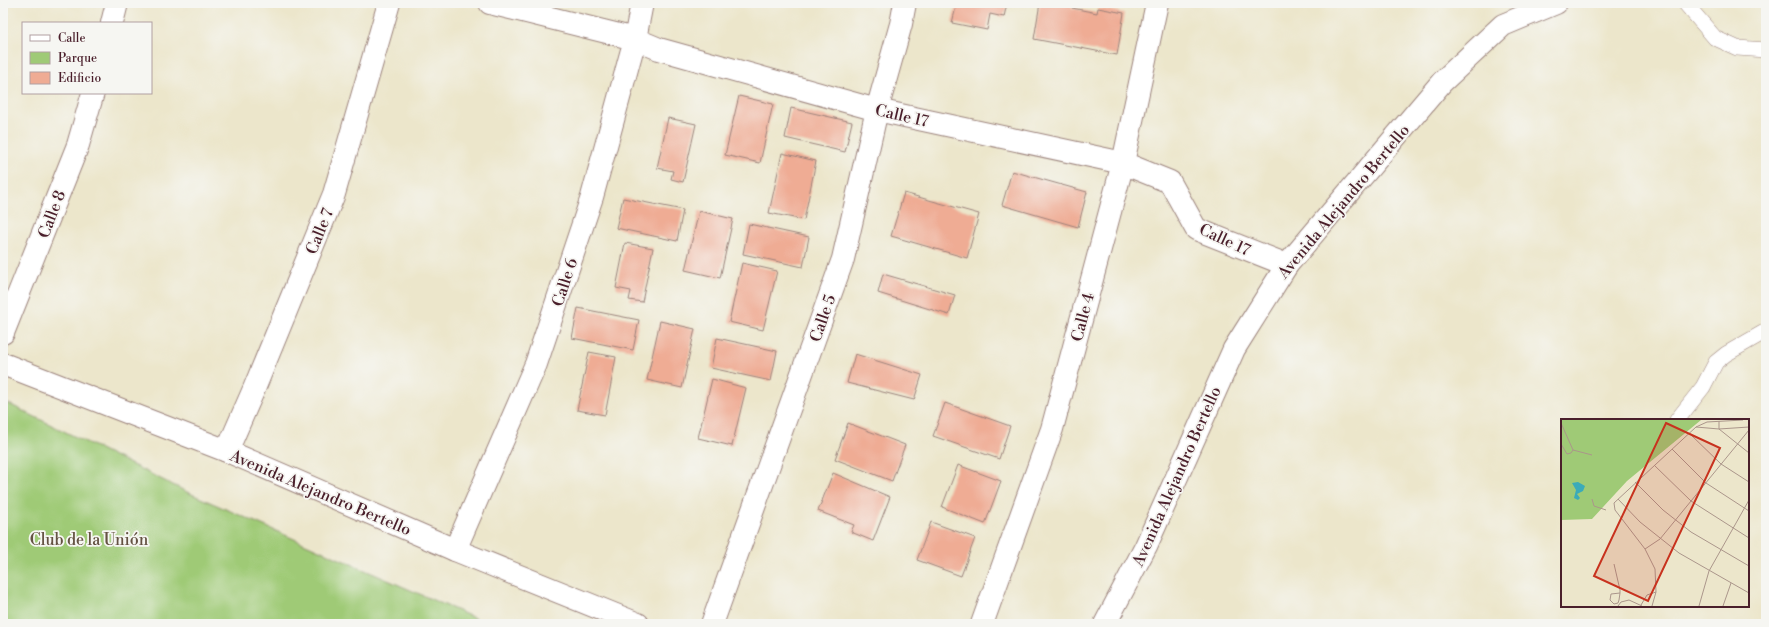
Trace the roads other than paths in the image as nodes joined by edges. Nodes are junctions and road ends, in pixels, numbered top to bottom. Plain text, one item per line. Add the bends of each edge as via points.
1 (117, 3) edge
2 (390, 3) edge
3 (490, 3) edge
4 (642, 3) edge
5 (906, 3) edge
6 (1157, 3) edge
7 (1556, 3) edge
8 (1685, 3) edge
9 (112, 22) edge
10 (635, 39) junction
11 (1766, 50) edge
12 (93, 94) edge
13 (876, 110) junction
14 (1123, 163) junction
15 (1287, 265) junction
16 (1766, 331) edge
17 (3, 333) edge
18 (3, 364) edge
19 (1678, 419) edge
20 (227, 451) junction
21 (455, 550) junction
22 (638, 624) edge
23 (712, 624) edge
24 (982, 624) edge
25 (1105, 624) edge

1 - 9 street
2 - 20 street, Calle 7 via 334,194
3 - 10 street, Calle 17
4 - 10 street, Calle 6
5 - 13 street, Calle 5
6 - 14 street, Calle 4
7 - 15 street, Avenida Alejandro Bertello via 1503,25 1442,82
8 - 11 lane via 1715,38 1736,48
10 - 13 street, Calle 17 via 659,49
10 - 21 street, Calle 6 via 592,197 536,364
12 - 17 street, Calle 8 via 78,145
13 - 14 street, Calle 17
13 - 23 street, Calle 5 via 843,259
14 - 15 street, Calle 17 via 1170,182 1196,229
14 - 24 street, Calle 4 via 1052,429
15 - 25 street, Avenida Alejandro Bertello via 1234,349 1146,546
16 - 19 lane via 1716,362 1702,387
18 - 20 street, Avenida Alejandro Bertello
20 - 21 street, Avenida Alejandro Bertello
21 - 22 street, Avenida Alejandro Bertello

